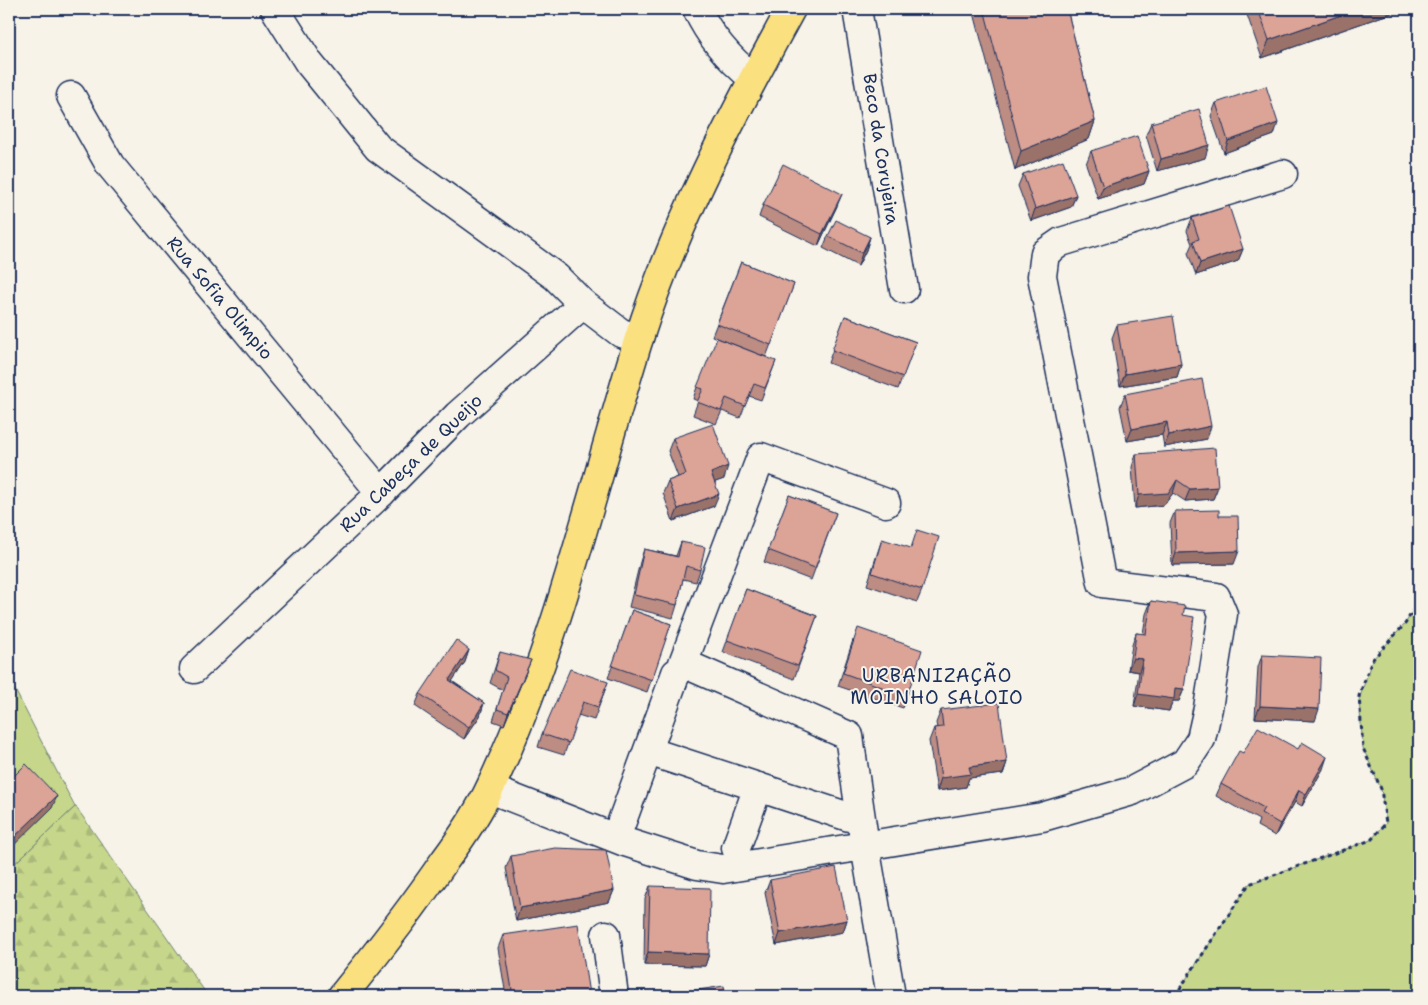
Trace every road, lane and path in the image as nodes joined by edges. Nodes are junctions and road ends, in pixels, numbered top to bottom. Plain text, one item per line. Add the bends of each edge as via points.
1 (275, 9) edge
2 (697, 9) edge
3 (790, 9) edge
4 (857, 9) edge
5 (753, 78) junction
6 (71, 96) dead end
7 (1283, 174) dead end
8 (904, 289) dead end
9 (584, 304) junction
10 (639, 338) junction
11 (381, 493) junction
12 (886, 503) dead end
13 (1419, 600) edge
14 (194, 670) dead end
15 (676, 674) dead end
16 (648, 751) junction
17 (758, 787) junction
18 (490, 789) junction
19 (849, 817) dead end
20 (621, 824) dead end
21 (866, 846) junction
22 (736, 848) dead end
23 (606, 935) dead end
24 (342, 996) edge
25 (614, 996) edge
26 (891, 996) edge
27 (1175, 996) edge

1 - 9 street via 309,63 378,148 556,277
2 - 5 street via 719,46
3 - 5 main road
4 - 8 street, Beco da Corujeira
5 - 10 main road via 683,219
6 - 11 street, Rua Sofia Olimpio via 110,166
7 - 21 street via 1061,242 1045,253 1042,276 1102,583 1216,598 1222,614 1201,739 1185,763 1132,791 1042,817
9 - 10 street via 621,333
9 - 11 street, Rua Cabeça de Queijo via 458,415
10 - 18 main road via 560,606
11 - 14 street, Rua Cabeça de Queijo
12 - 21 street via 761,457 683,663 849,736
13 - 27 path via 1405,624 1372,660 1359,696 1363,748 1381,789 1386,823 1371,840 1250,884
15 - 16 street
16 - 17 street
16 - 20 street
17 - 19 street
17 - 22 street
18 - 21 street via 625,842 697,865 723,869
18 - 24 main road via 429,884
21 - 26 street
23 - 25 street

